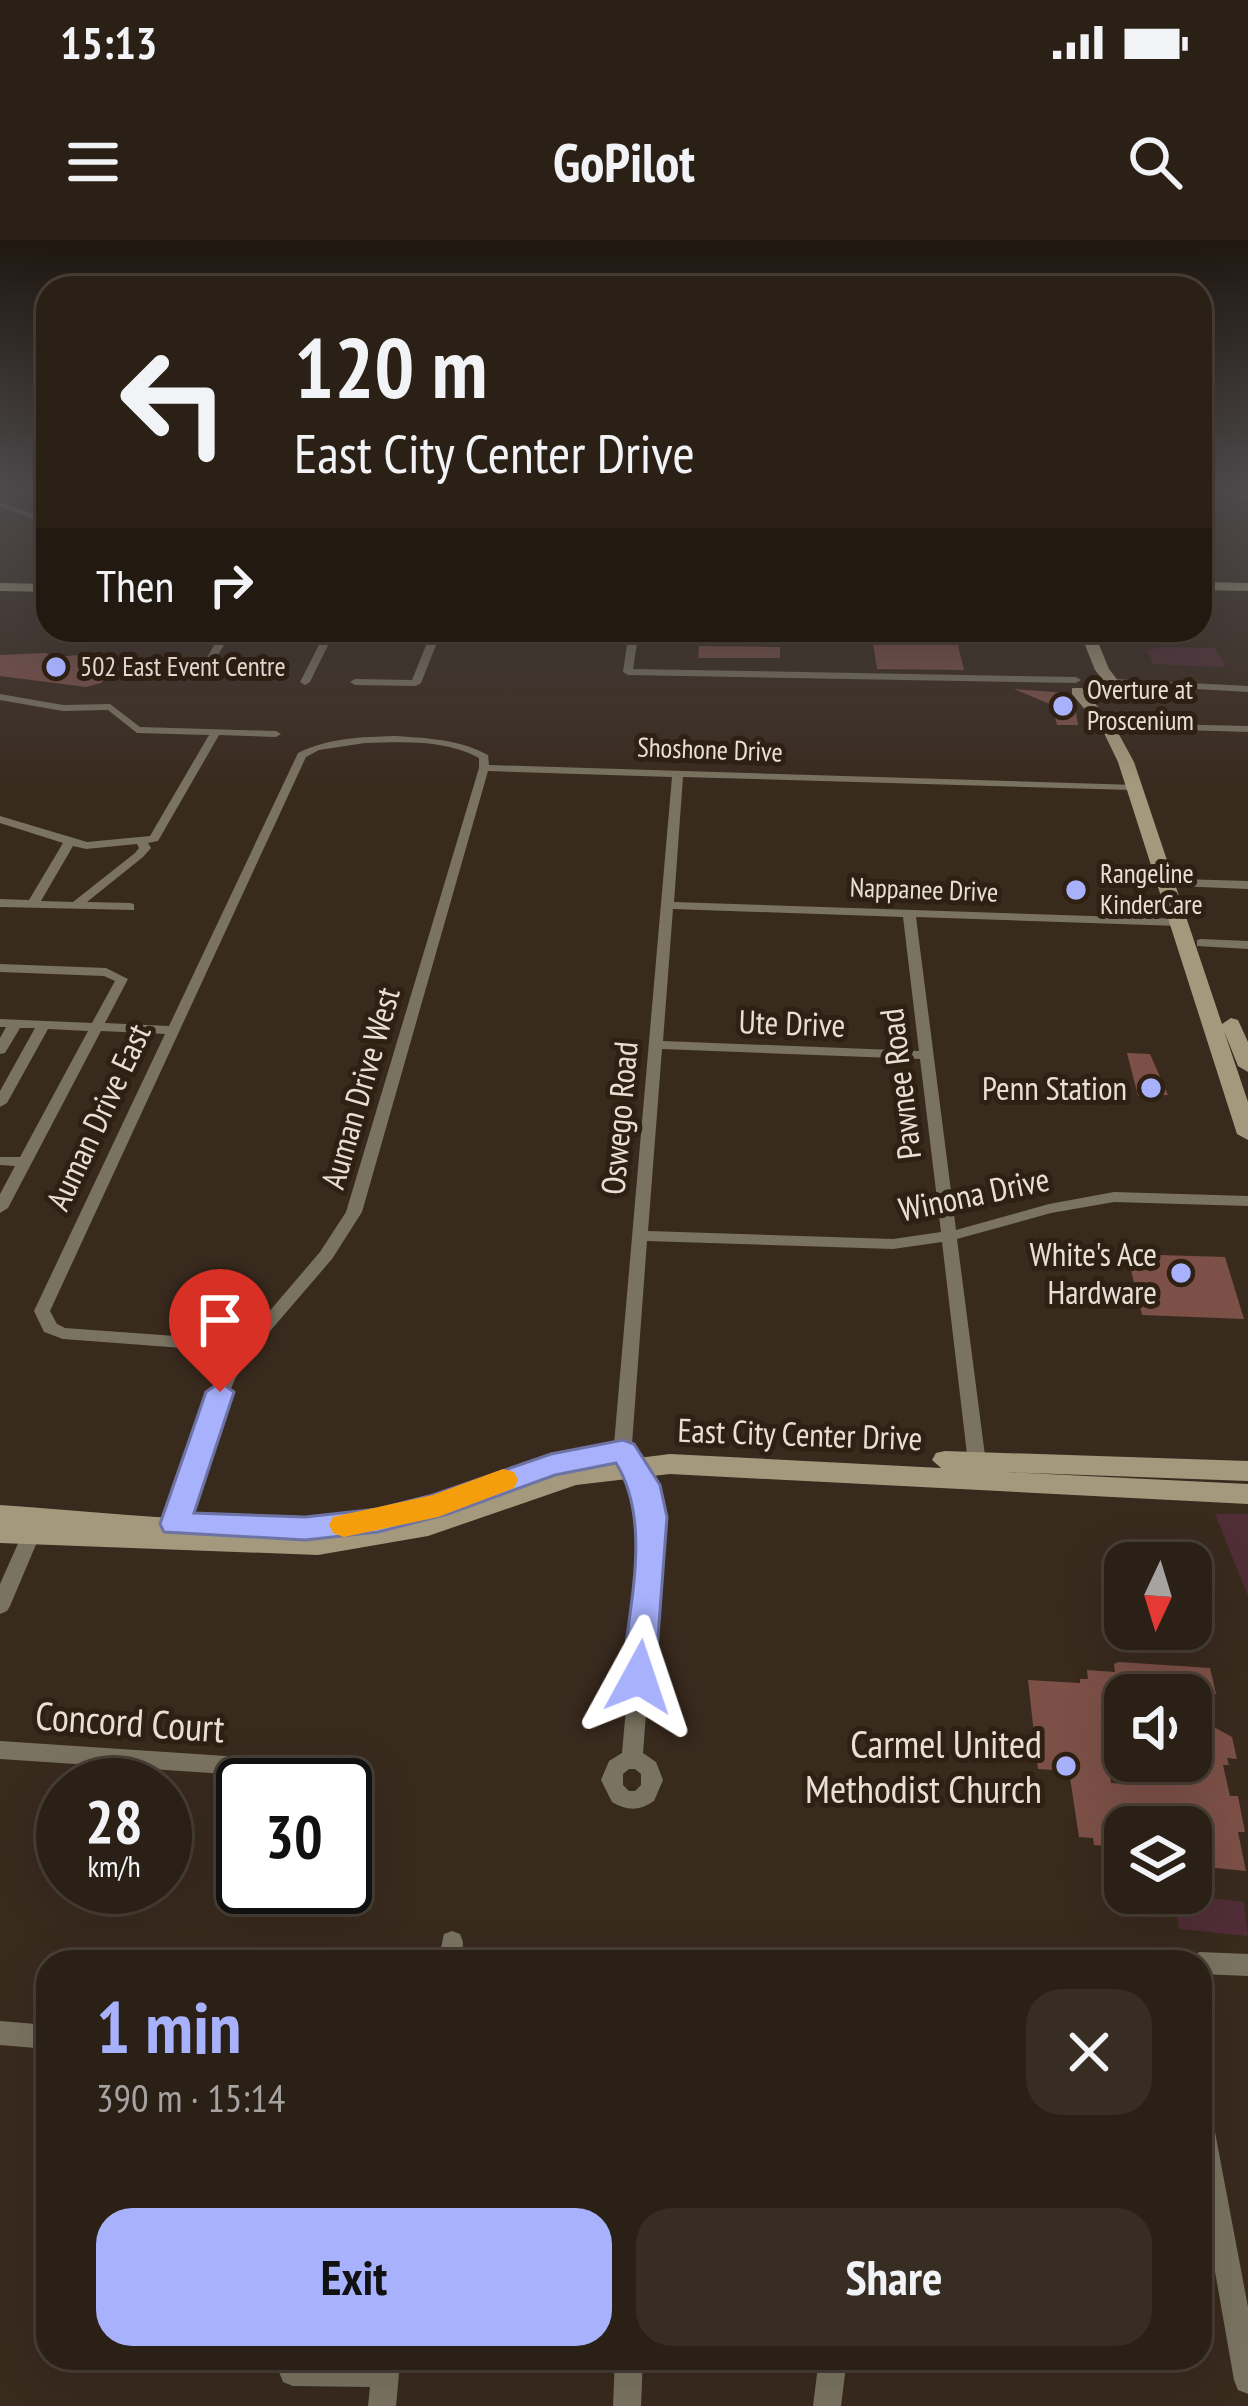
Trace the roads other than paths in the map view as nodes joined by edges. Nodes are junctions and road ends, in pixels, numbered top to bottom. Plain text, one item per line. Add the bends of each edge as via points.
1 (1212, 586) edge
2 (0, 587) edge
3 (1244, 587) edge
4 (36, 588) edge
5 (1248, 601) edge
6 (221, 642) edge
7 (325, 642) edge
8 (432, 642) edge
9 (632, 642) edge
10 (1080, 642) edge
11 (1091, 642) edge
12 (160, 676) dead end
13 (305, 682) dead end
14 (355, 682) dead end
15 (1077, 685) junction
16 (1114, 687) junction
17 (1248, 689) edge
18 (0, 697) edge
19 (1120, 727) junction
20 (1248, 729) edge
21 (215, 733) junction
22 (277, 734) dead end
23 (304, 752) joint
24 (484, 768) junction
25 (678, 773) junction
26 (1132, 787) junction
27 (0, 819) edge
28 (142, 842) junction
29 (69, 843) junction
30 (1180, 883) junction
31 (1248, 885) edge
32 (0, 903) edge
33 (33, 904) junction
34 (76, 905) junction
35 (668, 905) junction
36 (130, 907) dead end
37 (909, 913) junction
38 (1178, 922) junction
39 (1201, 943) junction
40 (1248, 945) edge
41 (0, 968) edge
42 (8, 1023) edge
43 (44, 1025) junction
44 (98, 1027) junction
45 (172, 1030) junction
46 (656, 1045) junction
47 (0, 1050) edge
48 (926, 1054) junction
49 (1248, 1066) edge
50 (0, 1103) edge
51 (1248, 1134) edge
52 (0, 1161) edge
53 (25, 1162) junction
54 (1248, 1201) edge
55 (0, 1208) edge
56 (640, 1236) junction
57 (949, 1236) junction
58 (248, 1347) junction
59 (628, 1459) junction
60 (978, 1470) junction
61 (1248, 1471) edge
62 (1248, 1494) edge
63 (0, 1516) edge
64 (175, 1524) junction
65 (0, 1533) edge
66 (32, 1534) junction
67 (0, 1606) edge
68 (0, 1750) edge
69 (632, 1761) dead end
70 (216, 1764) edge
71 (1212, 1964) edge
72 (1248, 1965) edge
73 (0, 2033) edge
74 (36, 2036) edge
75 (1212, 2199) edge
76 (628, 2370) edge
77 (831, 2370) edge
78 (293, 2372) dead end
79 (1248, 2380) edge
80 (382, 2406) edge
81 (627, 2406) edge
82 (826, 2406) edge

1 - 3 main road
2 - 4 main road
3 - 5 street
6 - 12 street via 201,676
7 - 13 street
8 - 14 street via 416,683
9 - 15 street via 628,672
10 - 15 main road via 1089,670
11 - 16 main road
15 - 16 main road
15 - 26 main road via 1115,736
16 - 17 street
16 - 19 main road via 1104,703
18 - 21 street via 110,706 137,730
19 - 20 street
19 - 30 main road
21 - 22 street
21 - 28 street via 158,836
23 - 24 street, Shoshone Drive via 333,742 448,743 477,750
23 - 45 street, Auman Drive East
24 - 25 street, Shoshone Drive
24 - 58 street, Auman Drive West via 354,1212 326,1259
25 - 26 street, Shoshone Drive
25 - 35 street, Oswego Road
26 - 38 main road
27 - 29 street
28 - 29 street
28 - 34 street via 139,855
29 - 33 street
30 - 31 street
30 - 39 main road
32 - 33 street
33 - 34 street
34 - 36 street
35 - 37 street, Nappanee Drive
35 - 46 street, Oswego Road
37 - 38 street, Nappanee Drive
37 - 48 street, Pawnee Road
38 - 51 main road
39 - 40 street
39 - 49 main road
41 - 44 street via 118,975
42 - 43 street
42 - 47 street
43 - 44 street
43 - 50 street
44 - 45 street
44 - 53 street
45 - 58 street, Auman Drive East via 42,1311 63,1334
46 - 48 street, Ute Drive
46 - 56 street, Oswego Road
48 - 57 street, Pawnee Road
52 - 53 street
53 - 55 street
54 - 57 street, Winona Drive via 1114,1197
56 - 57 street, Winona Drive via 863,1245
56 - 59 street, Oswego Road
57 - 60 street, Pawnee Road
58 - 64 street, Auman Drive West via 220,1392
59 - 60 main road, East City Center Drive
59 - 64 main road, East City Center Drive via 551,1465 378,1520 305,1528
59 - 66 main road, East City Center Drive via 428,1526 346,1542 246,1546
59 - 69 street via 652,1517
60 - 61 main road, East City Center Drive
60 - 62 main road, East City Center Drive
63 - 64 main road, East City Center Drive
65 - 66 main road, East City Center Drive
66 - 67 street
68 - 70 street, Concord Court
71 - 72 street
73 - 74 street
75 - 79 street
76 - 81 street
77 - 82 street
78 - 80 street via 385,2374

